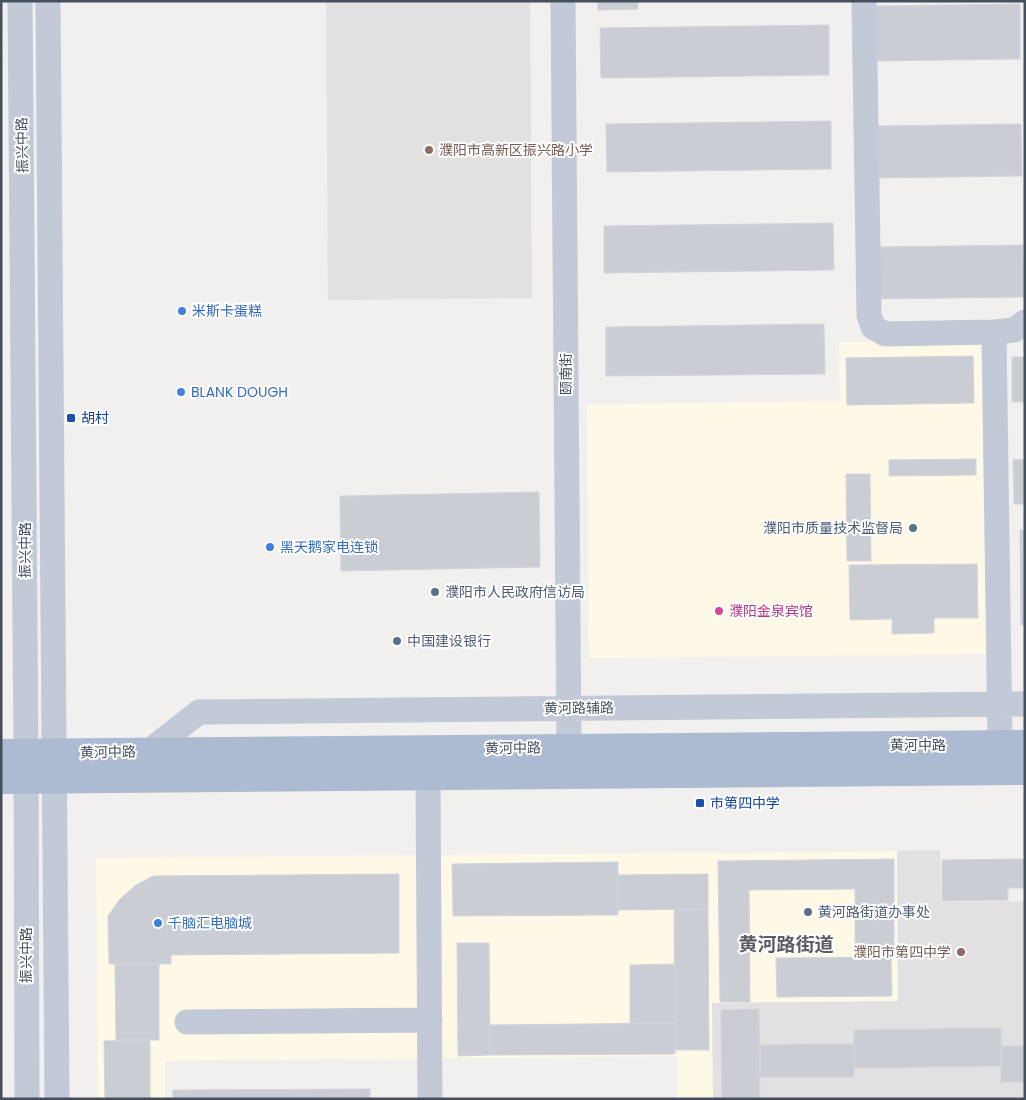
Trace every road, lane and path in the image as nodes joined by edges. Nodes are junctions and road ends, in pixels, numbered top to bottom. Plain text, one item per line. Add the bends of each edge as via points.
1 (20, 1) edge
2 (48, 1) edge
3 (563, 1) edge
4 (864, 1) edge
5 (1025, 322) edge
6 (994, 332) junction
7 (999, 704) junction
8 (1025, 704) edge
9 (568, 708) junction
10 (1012, 744) edge
11 (569, 748) junction
12 (148, 752) junction
13 (14, 753) edge
14 (55, 753) junction
15 (1025, 771) edge
16 (428, 776) junction
17 (13, 780) edge
18 (55, 780) junction
19 (430, 1020) junction
20 (187, 1022) dead end
21 (27, 1099) edge
22 (57, 1099) edge
23 (430, 1099) edge

1 - 13 street, 振兴中路
2 - 14 street, 振兴中路
3 - 9 street, 颐南街
4 - 6 street via 869,315 873,328 885,334
5 - 6 street via 1014,330
6 - 7 street
7 - 8 street, 黄河路辅路
7 - 9 street, 黄河路辅路
7 - 10 street
9 - 11 street, 颐南街
9 - 12 street, 黄河路辅路 via 199,712
10 - 11 main road, 黄河中路
11 - 12 main road, 黄河中路
12 - 14 main road, 黄河中路
13 - 14 main road, 黄河中路
13 - 17 street, 振兴中路
14 - 18 street, 振兴中路
15 - 16 main road, 黄河中路
16 - 18 main road, 黄河中路
16 - 19 street
17 - 18 main road, 黄河中路
17 - 21 street, 振兴中路
18 - 22 street, 振兴中路
19 - 20 street
19 - 23 street

